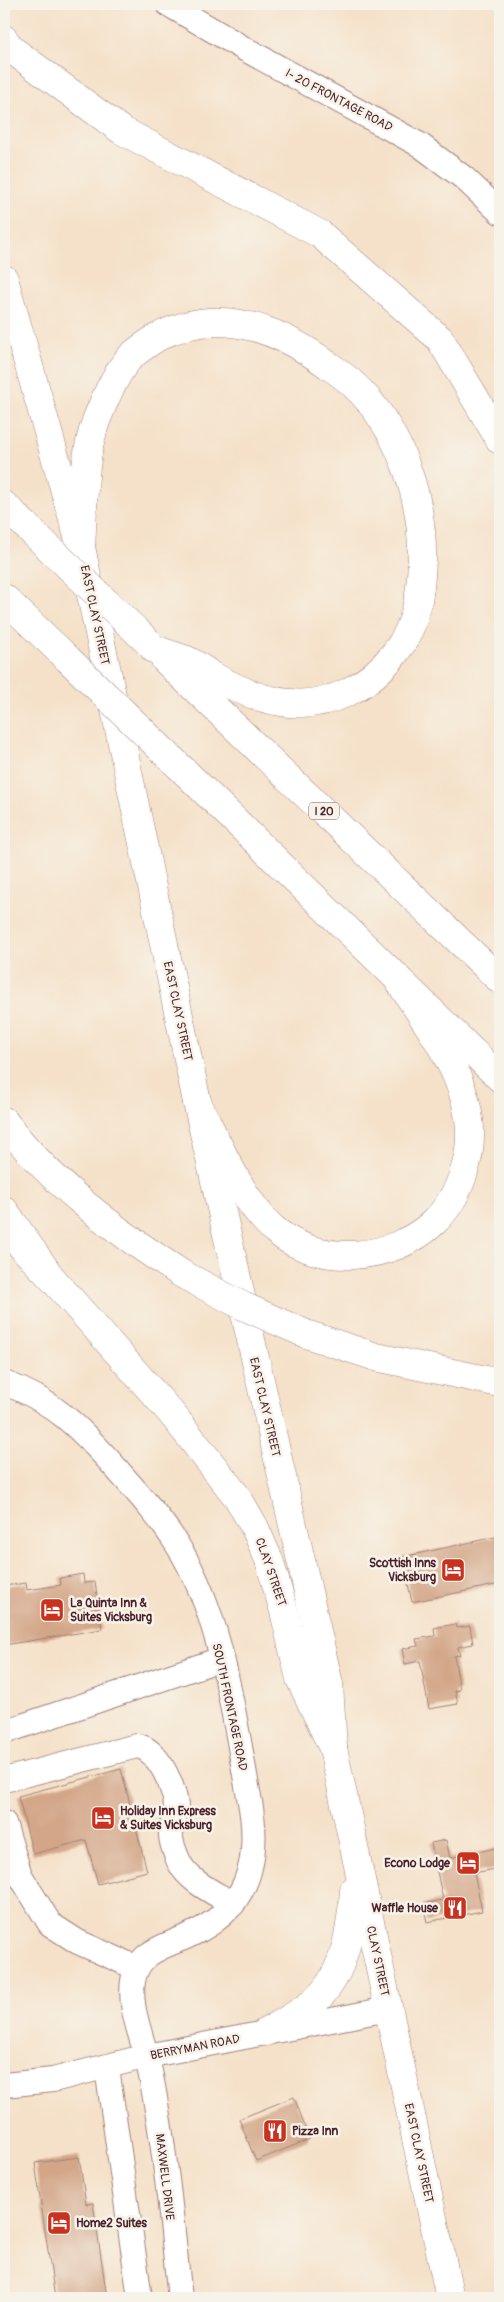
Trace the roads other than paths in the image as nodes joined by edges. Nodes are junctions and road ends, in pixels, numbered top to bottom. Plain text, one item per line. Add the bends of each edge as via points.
1 (168, 4) edge
2 (4, 39) edge
3 (500, 212) edge
4 (4, 279) edge
5 (500, 440) edge
6 (4, 505) edge
7 (81, 546) junction
8 (4, 598) edge
9 (151, 646) junction
10 (395, 975) junction
11 (500, 980) edge
12 (500, 1078) edge
13 (197, 1102) junction
14 (4, 1121) edge
15 (4, 1210) edge
16 (4, 1228) edge
17 (50, 1276) junction
18 (500, 1382) edge
19 (4, 1383) edge
20 (221, 1659) junction
21 (4, 1732) edge
22 (333, 1748) junction
23 (4, 1780) edge
24 (4, 1823) edge
25 (356, 1862) junction
26 (233, 1904) junction
27 (137, 1968) junction
28 (388, 2008) junction
29 (266, 2032) junction
30 (147, 2056) junction
31 (107, 2068) junction
32 (4, 2084) edge
33 (140, 2298) edge
34 (180, 2298) edge
35 (450, 2298) edge

1 - 3 street, I- 20 FRONTAGE ROAD via 420,145 464,178
2 - 5 main road via 11,49 121,130 320,234 440,339
4 - 7 main road, EAST CLAY STREET
6 - 9 main road, I 20, bridge
7 - 9 main road via 87,463 95,424 105,399 126,361 146,344 170,331 189,324 210,322 258,327 312,353 340,373 363,393 382,419 413,484 422,548 418,607 405,638 384,667 343,695 325,701 289,704 241,690 189,661
7 - 13 main road, EAST CLAY STREET
8 - 10 main road, bridge
9 - 11 main road, I 20
10 - 12 main road
10 - 13 main road via 441,1046 459,1083 469,1119 469,1150 462,1178 434,1222 416,1236 368,1254 341,1255 319,1252 290,1240 259,1213
13 - 22 main road, EAST CLAY STREET via 329,1684
14 - 18 main road, bridge via 46,1169 135,1244 182,1274 306,1334 376,1357
15 - 17 main road, CLAY STREET
16 - 17 main road
17 - 22 main road, CLAY STREET via 172,1414 238,1498 269,1560 300,1679
19 - 20 street, SOUTH FRONTAGE ROAD via 44,1400 79,1430 160,1521 199,1586 212,1620
20 - 21 street
20 - 26 street, SOUTH FRONTAGE ROAD via 255,1829 252,1866
22 - 25 main road, CLAY STREET
23 - 26 street via 137,1746 145,1747 153,1753 169,1778 177,1810 170,1834 179,1861 185,1871 207,1889
24 - 27 street via 20,1875 50,1924 78,1942
25 - 28 main road, CLAY STREET
25 - 29 main road via 352,1921 332,1980 318,1998
26 - 27 street, SOUTH FRONTAGE ROAD via 205,1928 152,1950
27 - 30 street via 133,1981 134,2009
28 - 29 street, BERRYMAN ROAD
28 - 35 main road, EAST CLAY STREET
29 - 30 street, BERRYMAN ROAD
30 - 31 street, BERRYMAN ROAD
30 - 34 street, MAXWELL DRIVE
31 - 32 street, BERRYMAN ROAD via 53,2080
31 - 33 street

